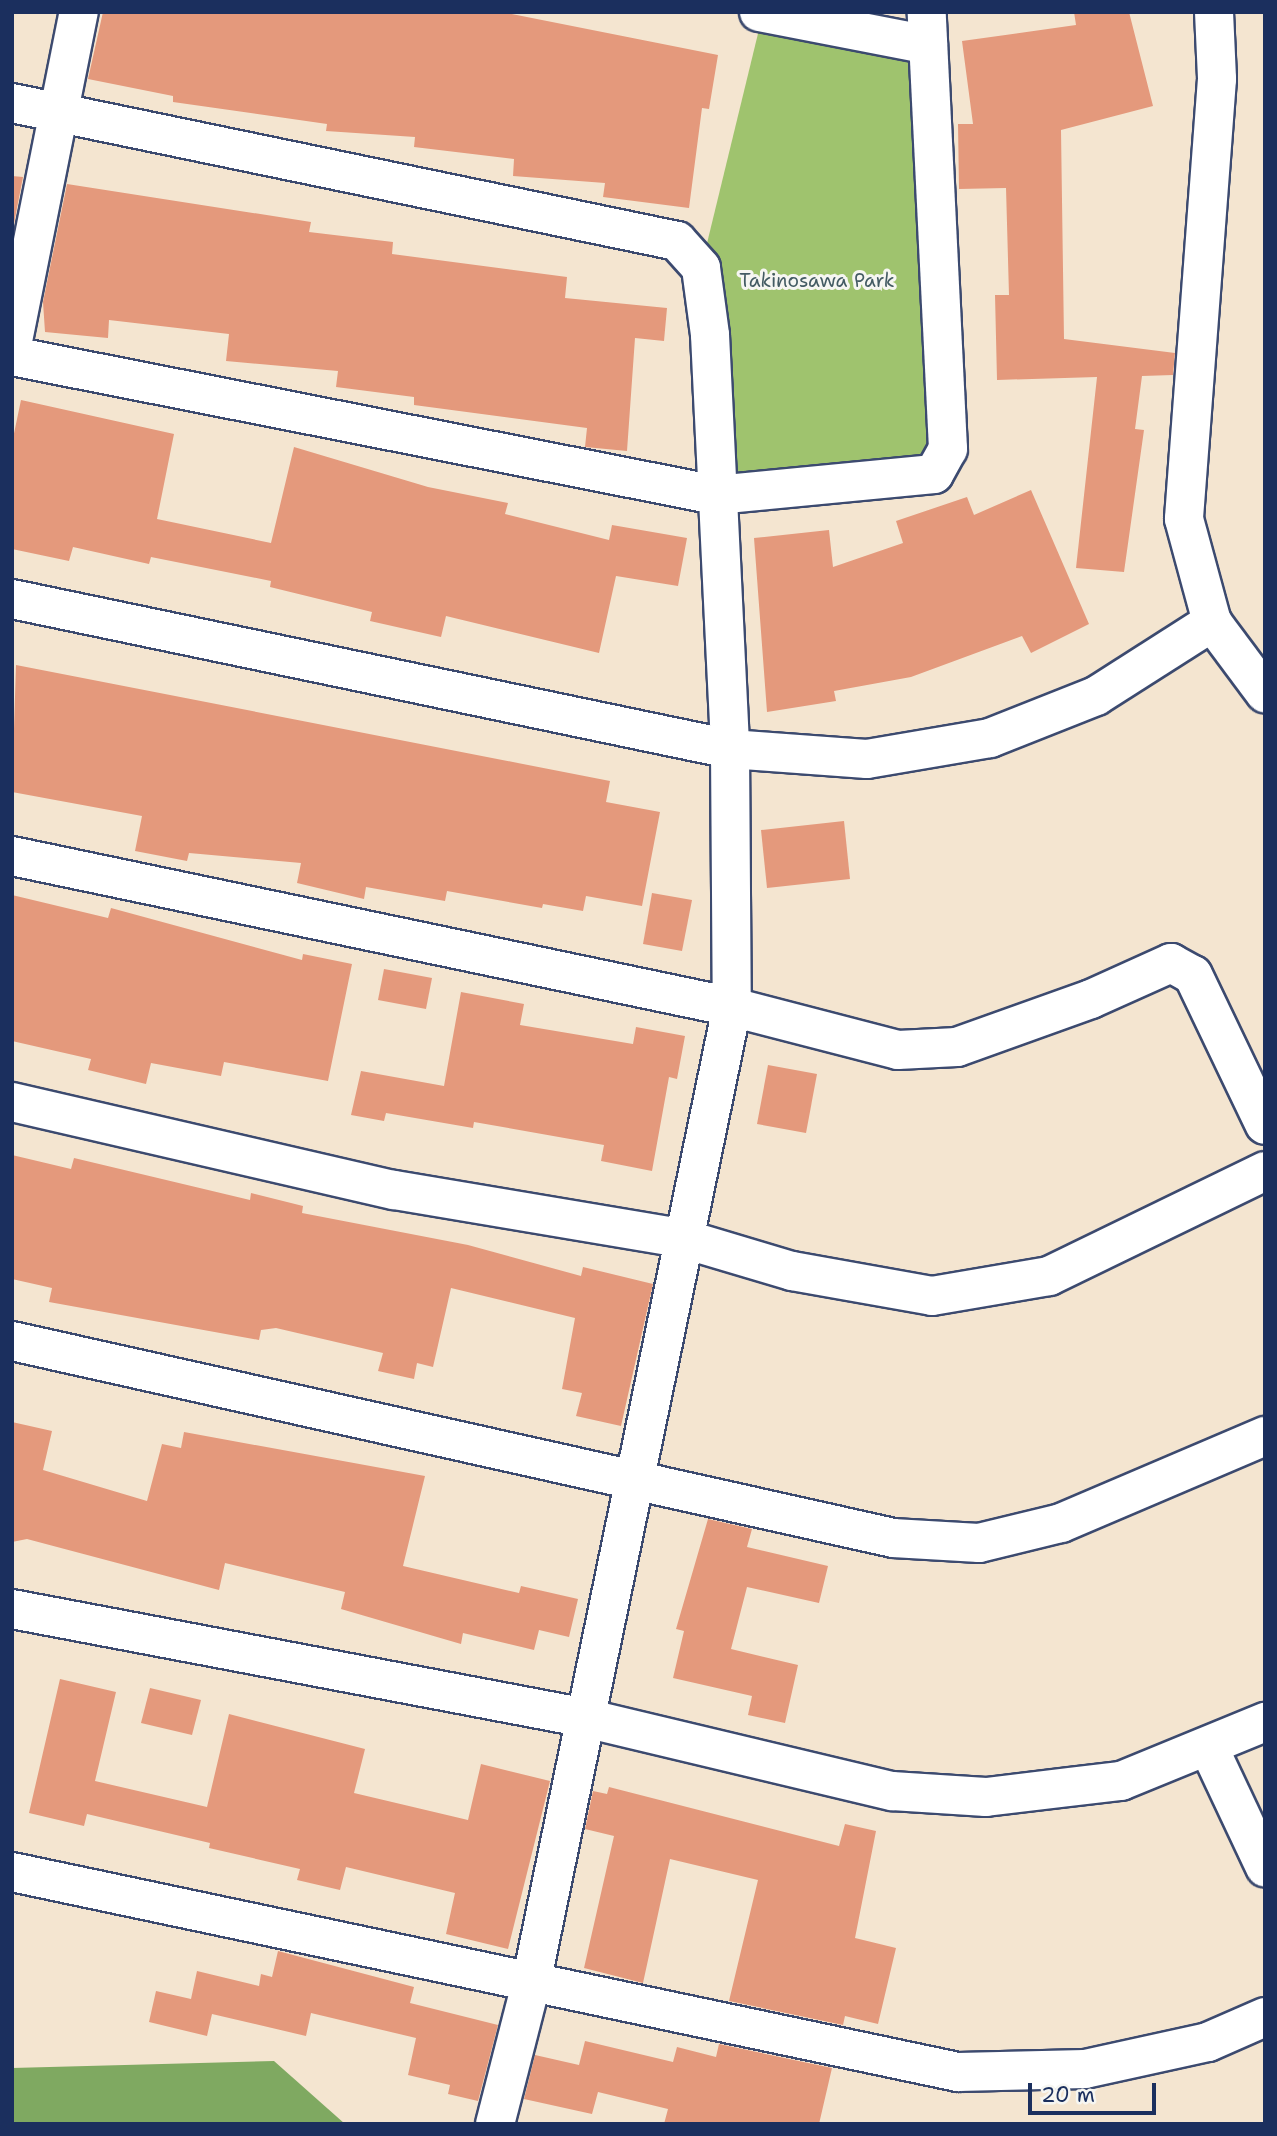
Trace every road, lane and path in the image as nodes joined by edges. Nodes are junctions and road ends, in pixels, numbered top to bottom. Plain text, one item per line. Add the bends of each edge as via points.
1 (79, 12) edge
2 (759, 12) edge
3 (1214, 12) edge
4 (928, 29) edge
5 (12, 103) edge
6 (55, 112) junction
7 (12, 346) edge
8 (12, 356) edge
9 (716, 495) junction
10 (12, 599) edge
11 (1212, 622) junction
12 (1265, 693) edge
13 (730, 748) junction
14 (12, 856) edge
15 (732, 1007) junction
16 (12, 1102) edge
17 (1265, 1125) edge
18 (1265, 1171) edge
19 (681, 1238) junction
20 (12, 1341) edge
21 (1265, 1436) edge
22 (631, 1475) junction
23 (12, 1609) edge
24 (581, 1717) junction
25 (1265, 1722) edge
26 (1209, 1748) junction
27 (1265, 1867) edge
28 (12, 1872) edge
29 (530, 1984) junction
30 (1265, 2017) edge
31 (495, 2124) edge

1 - 6 street
2 - 4 street
3 - 11 street via 1217,79 1184,519
4 - 9 street via 948,449 934,474
5 - 6 street
6 - 7 street
6 - 9 street via 677,241 701,268
8 - 9 street
9 - 13 street
10 - 13 street
11 - 12 street
11 - 13 street via 1096,696 990,738 867,759
13 - 15 street
14 - 15 street
15 - 17 street via 898,1051 957,1047 1171,963 1193,975
15 - 19 street
16 - 19 street via 394,1190
18 - 19 street via 1049,1276 932,1296 792,1271
19 - 22 street
20 - 22 street
21 - 22 street via 1061,1523 979,1544 893,1538
22 - 24 street
23 - 24 street
24 - 26 street via 892,1791 986,1797 1121,1781
24 - 29 street
25 - 26 street
26 - 27 street
28 - 29 street
29 - 30 street via 958,2072 1085,2069 1208,2042
29 - 31 street

